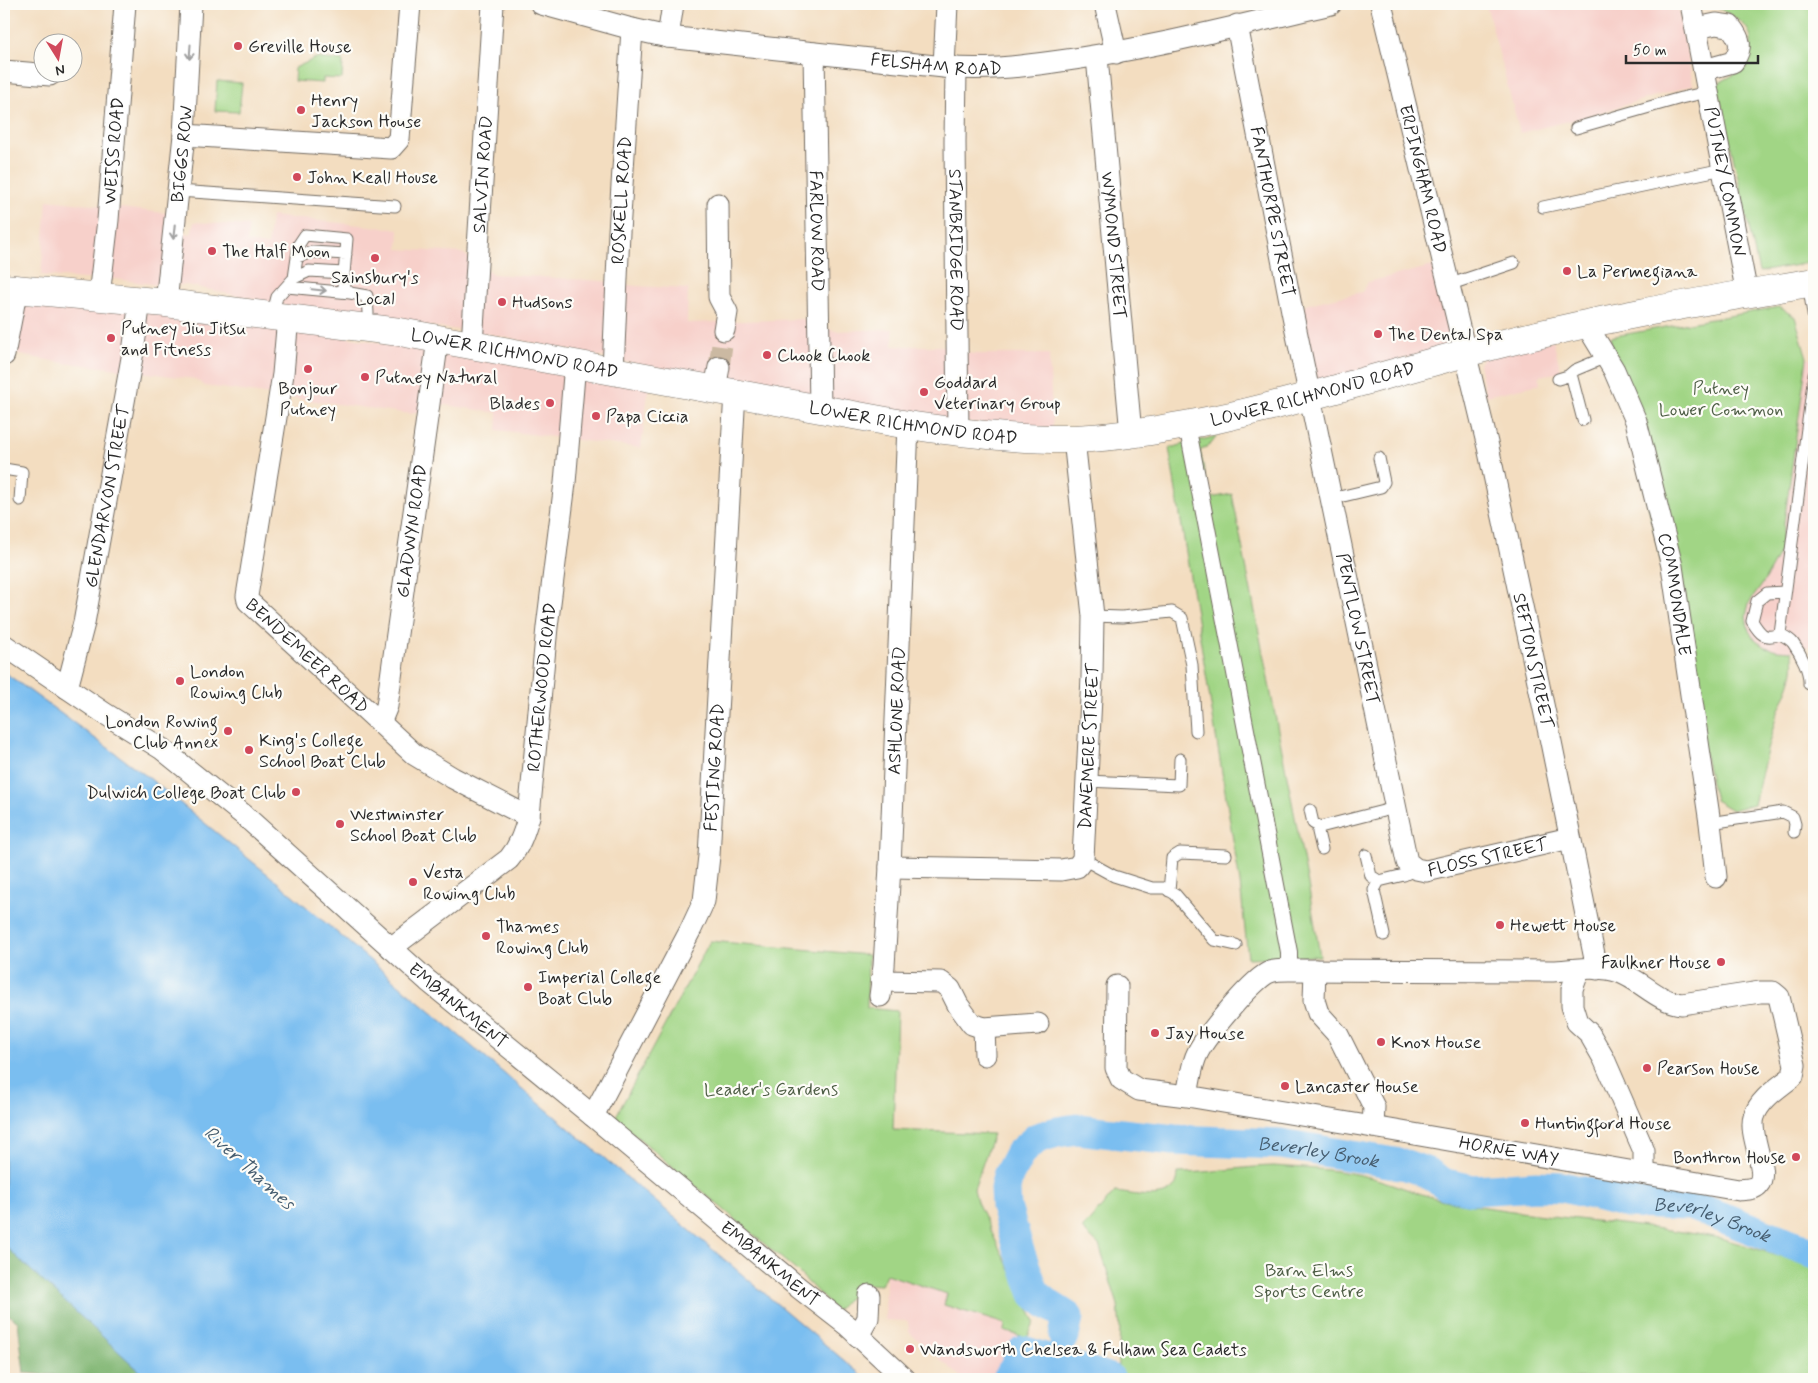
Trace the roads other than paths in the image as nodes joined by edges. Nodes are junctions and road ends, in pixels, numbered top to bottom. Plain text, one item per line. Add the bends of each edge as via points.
1 (125, 4) edge
2 (191, 4) edge
3 (410, 4) edge
4 (493, 4) edge
5 (541, 4) edge
6 (673, 4) edge
7 (947, 4) edge
8 (1105, 4) edge
9 (1331, 4) edge
10 (1381, 4) edge
11 (1691, 4) edge
12 (1237, 25) junction
13 (1696, 28) junction
14 (632, 29) junction
15 (668, 37) junction
16 (814, 53) junction
17 (1106, 55) junction
18 (950, 68) junction
19 (1704, 70) junction
20 (4, 71) edge
21 (32, 73) edge
22 (1708, 92) junction
23 (1576, 128) dead end
24 (184, 135) junction
25 (1723, 169) junction
26 (178, 191) junction
27 (718, 204) dead end
28 (395, 206) dead end
29 (1543, 207) dead end
30 (346, 254) junction
31 (297, 257) junction
32 (1514, 263) dead end
33 (344, 273) junction
34 (1811, 282) edge
35 (290, 283) junction
36 (1448, 285) junction
37 (10, 288) edge
38 (350, 293) junction
39 (1747, 294) junction
40 (99, 296) junction
41 (153, 302) junction
42 (280, 316) junction
43 (1814, 320) edge
44 (1589, 324) junction
45 (367, 328) junction
46 (724, 330) tunnel mouth
47 (438, 338) junction
48 (472, 345) junction
49 (1465, 353) junction
50 (4, 355) edge
51 (1606, 357) junction
52 (575, 363) junction
53 (614, 371) junction
54 (1571, 374) junction
55 (1814, 375) edge
56 (1558, 379) dead end
57 (723, 383) junction
58 (1310, 397) junction
59 (820, 408) junction
60 (1583, 420) dead end
61 (908, 425) junction
62 (1187, 425) junction
63 (958, 432) junction
64 (1131, 434) junction
65 (1074, 439) junction
66 (1379, 458) dead end
67 (4, 469) edge
68 (1331, 499) junction
69 (20, 500) dead end
70 (1784, 592) junction
71 (1094, 616) junction
72 (1780, 634) junction
73 (4, 645) edge
74 (1809, 684) dead end
75 (67, 688) junction
76 (380, 723) junction
77 (1196, 731) dead end
78 (1180, 759) dead end
79 (1086, 781) junction
80 (1395, 808) junction
81 (1310, 810) dead end
82 (529, 816) junction
83 (1710, 823) junction
84 (1320, 827) junction
85 (1794, 832) dead end
86 (1570, 838) junction
87 (1322, 849) dead end
88 (1226, 855) dead end
89 (1366, 855) dead end
90 (1083, 859) junction
91 (1411, 866) junction
92 (890, 867) junction
93 (1716, 877) dead end
94 (1379, 881) junction
95 (1169, 891) junction
96 (1384, 935) dead end
97 (1236, 944) dead end
98 (391, 948) junction
99 (1588, 969) junction
100 (1289, 970) junction
101 (1315, 970) junction
102 (1117, 986) dead end
103 (1038, 1024) dead end
104 (984, 1028) junction
105 (985, 1055) dead end
106 (1187, 1096) junction
107 (593, 1116) junction
108 (1373, 1127) junction
109 (1644, 1173) junction
110 (869, 1295) dead end
111 (858, 1336) junction
112 (905, 1379) edge

1 - 40 street, WEISS ROAD
2 -> 24 street, BIGGS ROW
3 - 24 street via 399,139 391,148
4 - 48 street, SALVIN ROAD
5 - 14 street, FELSHAM ROAD
6 - 15 street
7 - 18 street, STANBRIDGE ROAD
8 - 17 street, WYMOND STREET
9 - 12 street, FELSHAM ROAD
10 - 36 street, ERPINGHAM ROAD
11 - 13 street, PUTNEY COMMON
12 - 17 street, FELSHAM ROAD
12 - 58 street, FANTHORPE STREET
13 - 19 street, PUTNEY COMMON
13 - 19 street via 1716,24 1730,26 1738,36 1740,52 1733,62
14 - 15 street, FELSHAM ROAD
14 - 53 street, ROSKELL ROAD
15 - 16 street, FELSHAM ROAD
16 - 18 street, FELSHAM ROAD
16 - 59 street, FARLOW ROAD
17 - 18 street, FELSHAM ROAD via 982,69
17 - 64 street, WYMOND STREET
18 - 63 street, STANBRIDGE ROAD
19 - 22 street, PUTNEY COMMON
20 - 21 street
22 - 23 lane
22 - 25 street, PUTNEY COMMON
24 - 26 street, BIGGS ROW
25 - 29 lane
25 - 39 street, PUTNEY COMMON
26 - 28 lane
26 -> 41 street, BIGGS ROW
27 - 46 street via 719,297 726,312
30 - 31 lane via 312,252
30 - 31 lane via 348,239 306,235 299,244
30 - 33 lane
31 - 35 lane
32 - 36 lane
33 - 35 lane via 309,271
33 - 38 lane via 343,286
34 - 39 main road, LOWER RICHMOND ROAD
34 - 43 lane
35 -> 38 lane
35 - 42 lane via 277,297
36 - 49 street, ERPINGHAM ROAD
37 - 40 main road, LOWER RICHMOND ROAD
37 - 50 street
38 - 45 lane via 367,296
39 - 44 main road, LOWER RICHMOND ROAD
40 - 41 main road, LOWER RICHMOND ROAD
41 - 42 main road, LOWER RICHMOND ROAD
41 - 75 street, GLENDARVON STREET via 133,352 84,623
42 - 45 main road, LOWER RICHMOND ROAD
42 - 76 street, BENDEMEER ROAD via 283,374 248,601
44 - 49 main road, LOWER RICHMOND ROAD
44 - 51 street, COMMONDALE
45 - 47 main road, LOWER RICHMOND ROAD
47 - 48 main road, LOWER RICHMOND ROAD
47 - 76 street, GLADWYN ROAD via 388,706
48 - 52 main road, LOWER RICHMOND ROAD
49 - 58 main road, LOWER RICHMOND ROAD
49 - 86 street, SEFTON STREET via 1488,447
51 - 54 lane
51 - 83 street, COMMONDALE via 1636,421 1672,566
52 - 53 main road, LOWER RICHMOND ROAD
52 - 82 street, ROTHERWOOD ROAD
53 - 57 main road, LOWER RICHMOND ROAD
54 - 56 lane
54 - 60 lane
55 - 70 lane
57 - 59 main road, LOWER RICHMOND ROAD
57 - 107 street, FESTING ROAD via 709,856 704,901
58 - 62 main road, LOWER RICHMOND ROAD
58 - 68 street, PENTLOW STREET
59 - 61 main road, LOWER RICHMOND ROAD
61 - 63 main road, LOWER RICHMOND ROAD
61 - 92 street, ASHLONE ROAD
62 - 64 main road, LOWER RICHMOND ROAD
62 - 100 street via 1289,952
63 - 65 main road, LOWER RICHMOND ROAD
64 - 65 main road, LOWER RICHMOND ROAD
65 - 71 street, DANEMERE STREET
66 - 68 lane via 1384,482 1381,486
67 - 69 lane via 22,472
68 - 80 street, PENTLOW STREET
70 - 72 lane
70 - 72 lane via 1767,594 1757,601 1752,621 1765,636
71 - 77 lane via 1172,612 1182,618 1192,664
71 - 79 street, DANEMERE STREET
72 - 74 lane via 1792,641 1801,656 1810,677
73 - 75 street, EMBANKMENT
75 - 98 street, EMBANKMENT via 162,749 238,810
76 - 82 street, BENDEMEER ROAD via 415,755
78 - 79 lane via 1179,785
79 - 90 street, DANEMERE STREET
80 - 84 lane
80 - 91 street, PENTLOW STREET
81 - 84 lane via 1313,823
82 - 98 street, ROTHERWOOD ROAD via 518,849 509,859
83 - 85 lane via 1783,812 1793,816
83 - 93 street, COMMONDALE
84 - 87 lane
86 - 91 street, FLOSS STREET via 1426,871
86 - 99 street, SEFTON STREET
88 - 95 lane via 1180,853 1172,858
89 - 94 lane via 1372,876
90 - 92 street via 1077,867 1061,870
90 - 95 lane via 1114,876
91 - 94 lane via 1404,875
92 - 104 street, ASHLONE ROAD via 880,989 941,982 950,989 972,1024
94 - 96 lane via 1374,890
95 - 97 lane via 1214,940
98 - 107 street, EMBANKMENT
99 - 101 street, HORNE WAY
99 - 109 street via 1572,989 1576,1022 1589,1033 1611,1075 1644,1151
99 - 109 street, HORNE WAY via 1619,972 1672,1003 1773,992 1779,997 1783,1010 1795,1065 1793,1076 1766,1099 1753,1118 1752,1130 1762,1175 1758,1185 1739,1190
100 - 101 street, HORNE WAY
100 - 106 street, HORNE WAY via 1268,972 1213,1030 1198,1052
101 - 108 street via 1314,1000 1318,1013 1338,1035 1374,1107
102 - 106 street, HORNE WAY via 1116,1068 1120,1078 1139,1090
103 - 104 street
104 - 105 street
106 - 108 street, HORNE WAY
107 - 111 street, EMBANKMENT
108 - 109 street, HORNE WAY
110 - 111 street via 868,1318
111 - 112 street, EMBANKMENT

